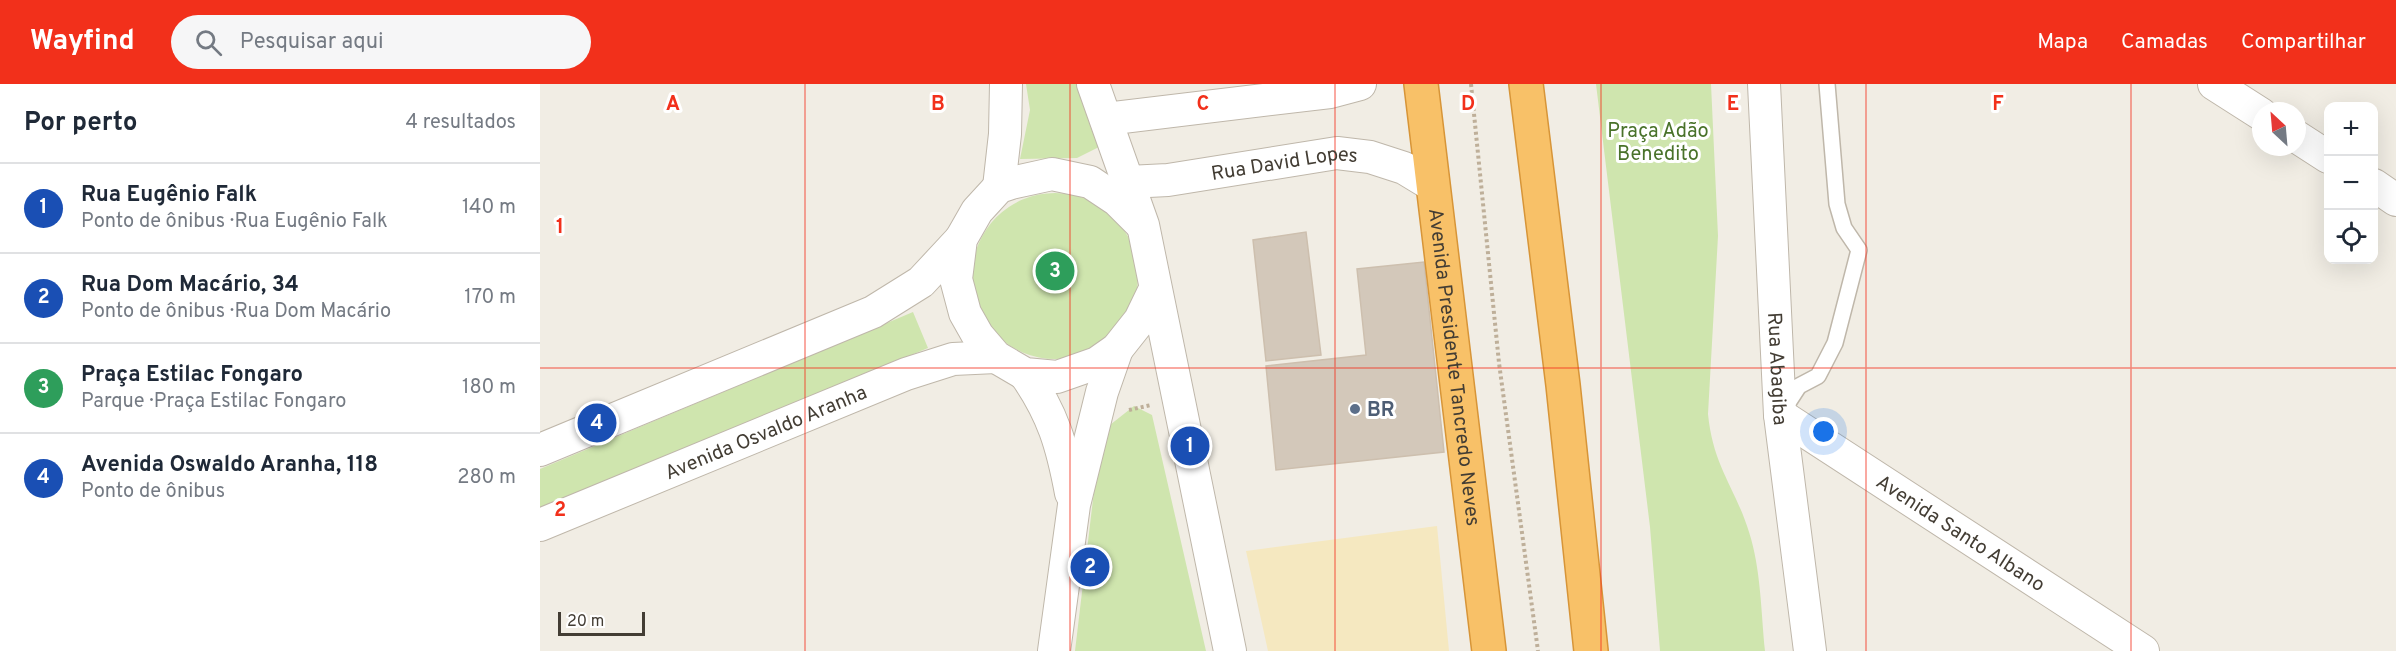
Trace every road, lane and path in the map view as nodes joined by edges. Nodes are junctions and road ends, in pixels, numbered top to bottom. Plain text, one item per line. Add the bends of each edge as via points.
1 (1006, 84) edge
2 (1093, 84) edge
3 (1360, 84) edge
4 (1421, 84) edge
5 (1471, 84) edge
6 (1526, 84) edge
7 (1764, 84) edge
8 (1827, 84) edge
9 (2214, 84) edge
10 (2252, 108) edge
11 (1106, 119) junction
12 (2306, 143) edge
13 (2326, 156) edge
14 (1128, 182) junction
15 (1432, 185) junction
16 (999, 187) junction
17 (2378, 188) edge
18 (2396, 200) edge
19 (1143, 225) junction
20 (961, 239) junction
21 (1155, 289) junction
22 (1117, 349) junction
23 (996, 357) junction
24 (1025, 374) junction
25 (1178, 398) junction
26 (1780, 415) junction
27 (1095, 419) junction
28 (540, 450) edge
29 (1074, 505) junction
30 (540, 525) edge
31 (1054, 651) edge
32 (1230, 651) edge
33 (1490, 651) edge
34 (1538, 651) edge
35 (1591, 651) edge
36 (1810, 651) edge
37 (2143, 651) edge

1 - 16 street
2 - 11 street
3 - 11 street via 1330,92
4 - 15 highway, Avenida Presidente Tancredo Neves
5 - 34 path via 1499,363
6 - 35 highway
7 - 26 street, Rua Abagiba
8 - 26 lane via 1837,204 1844,228 1859,250 1835,343 1818,376 1799,386
9 - 10 street
11 - 14 street
12 - 13 street
14 - 15 street, Rua David Lopes via 1168,180 1337,153 1370,157 1404,168
14 - 19 street
15 - 33 highway, Avenida Presidente Tancredo Neves
16 - 19 street via 1052,174 1090,182 1117,200
16 - 20 street via 977,211
17 - 18 street
19 - 21 street
20 - 23 street via 956,279 964,313
20 - 28 street via 921,282 873,312
21 - 22 street via 1140,320
21 - 25 street
22 - 24 street via 1097,363 1057,377
22 - 27 street
23 - 24 street
23 - 30 street, Avenida Osvaldo Aranha via 952,359 906,375
24 - 29 street via 1051,414
25 - 27 path
25 - 32 street
26 - 36 street, Rua Abagiba
26 - 37 street, Avenida Santo Albano
27 - 29 street
29 - 31 street

